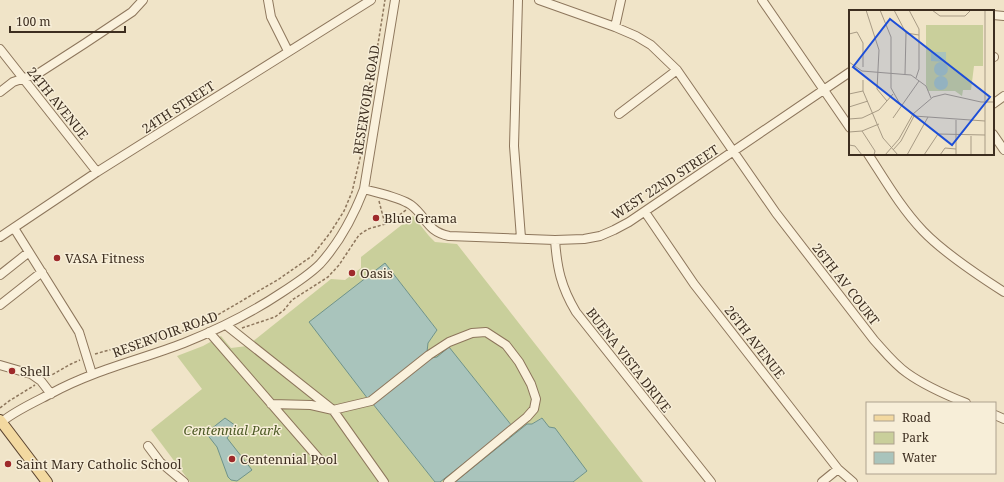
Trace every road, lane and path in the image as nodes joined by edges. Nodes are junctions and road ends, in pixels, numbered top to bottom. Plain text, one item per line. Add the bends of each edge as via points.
1 (143, 0) edge
2 (268, 0) edge
3 (371, 0) edge
4 (385, 0) edge
5 (395, 0) edge
6 (518, 0) edge
7 (539, 0) edge
8 (621, 0) edge
9 (762, 0) edge
10 (994, 15) edge
11 (1004, 16) edge
12 (615, 27) junction
13 (0, 49) edge
14 (288, 51) junction
15 (677, 70) junction
16 (849, 73) edge
17 (23, 79) junction
18 (824, 89) junction
19 (0, 92) edge
20 (1004, 96) edge
21 (994, 103) edge
22 (619, 114) dead end
23 (849, 126) edge
24 (994, 135) edge
25 (1004, 150) edge
26 (733, 152) junction
27 (869, 155) edge
28 (97, 172) junction
29 (364, 189) junction
30 (382, 194) junction
31 (411, 206) junction
32 (645, 212) junction
33 (385, 224) junction
34 (14, 228) junction
35 (0, 237) edge
36 (521, 238) junction
37 (555, 240) junction
38 (29, 252) junction
39 (42, 272) junction
40 (0, 275) edge
41 (1004, 292) edge
42 (0, 305) edge
43 (226, 325) junction
44 (209, 332) junction
45 (235, 332) junction
46 (86, 358) junction
47 (0, 365) edge
48 (92, 374) junction
49 (41, 381) junction
50 (51, 394) junction
51 (964, 402) edge
52 (271, 404) junction
53 (0, 408) edge
54 (333, 410) junction
55 (1, 422) edge
56 (148, 446) dead end
57 (320, 460) dead end
58 (838, 469) junction
59 (47, 482) edge
60 (184, 482) edge
61 (384, 482) edge
62 (448, 482) edge
63 (711, 482) edge
64 (822, 482) edge
65 (853, 482) edge

1 - 17 street via 132,12 84,44 39,73
2 - 14 street via 271,17
3 - 14 street, 24TH STREET
4 - 46 path via 365,107 361,154 352,192 344,211 312,256 266,287 204,323 164,338 120,347
5 - 29 street, RESERVOIR ROAD
6 - 36 street via 514,146
7 - 12 street, 26TH AV COURT
8 - 12 street
9 - 18 street
10 - 11 street
12 - 15 street, 26TH AV COURT via 651,45
13 - 17 street, 24TH AVENUE
14 - 28 street, 24TH STREET
15 - 22 street
15 - 26 street, 26TH AV COURT
16 - 18 street, WEST 22ND STREET
17 - 19 street via 12,82
17 - 28 street, 24TH AVENUE
18 - 23 street
18 - 26 street, WEST 22ND STREET
20 - 21 street
24 - 25 street
26 - 32 street, WEST 22ND STREET
26 - 51 street, 26TH AV COURT via 776,214 891,358 923,383
27 - 41 street via 923,231 951,255
28 - 34 street, 24TH STREET
29 - 30 street, WEST 22ND STREET
29 - 43 street, RESERVOIR ROAD via 348,223 319,264 274,298
30 - 31 street, WEST 22ND STREET
30 - 33 path via 379,201
31 - 33 path
31 - 36 street, WEST 22ND STREET via 438,234
32 - 37 street, WEST 22ND STREET via 600,236
32 - 58 street, 26TH AVENUE via 694,284
33 - 45 path via 368,229 359,235 328,277 292,300 275,317
34 - 35 street, 24TH STREET
34 - 38 street
36 - 37 street, WEST 22ND STREET
37 - 63 street, BUENA VISTA DRIVE via 560,280 576,312
38 - 39 street
38 - 40 street
39 - 42 street
39 - 46 street via 80,332
43 - 44 street, RESERVOIR ROAD
43 - 45 street
44 - 48 street, RESERVOIR ROAD
44 - 52 street
45 - 54 street
46 - 48 street
46 - 49 path
47 - 49 street via 31,374
48 - 50 street, RESERVOIR ROAD
49 - 50 street
49 - 53 path
50 - 55 street, RESERVOIR ROAD
52 - 54 street via 311,405
52 - 57 street
54 - 61 street
54 - 62 street via 371,401 449,342 472,333 486,332 506,345 519,362 536,399 534,409
55 - 59 main road
56 - 60 street via 160,462
58 - 64 street
58 - 65 street, 26TH AVENUE

